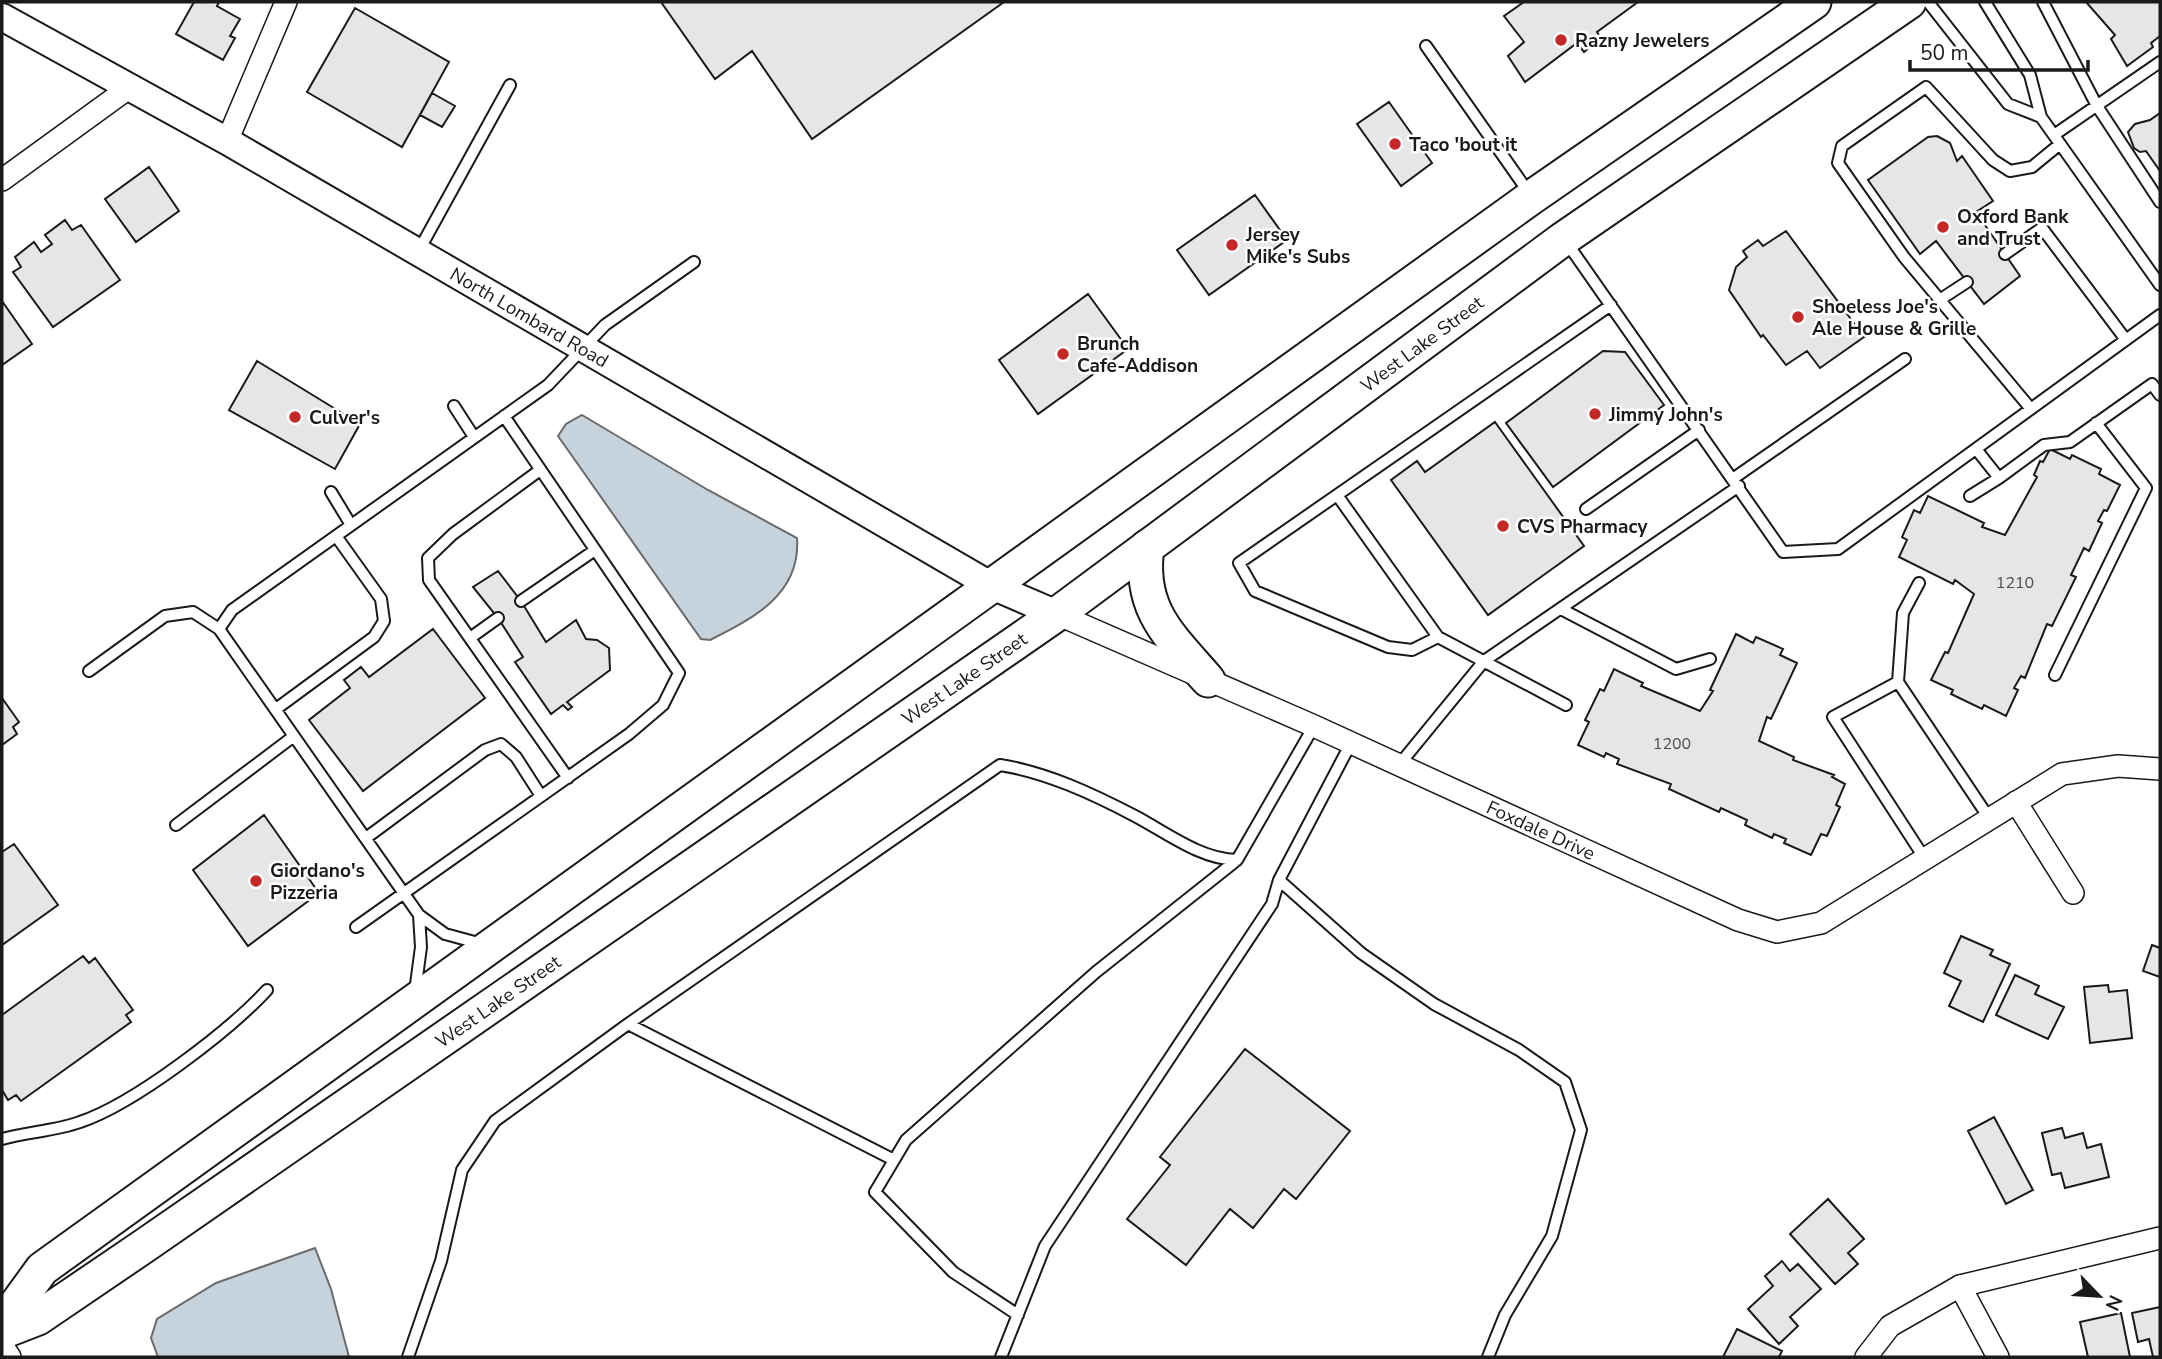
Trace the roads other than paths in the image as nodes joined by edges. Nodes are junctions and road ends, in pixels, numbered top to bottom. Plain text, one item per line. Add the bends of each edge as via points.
1 (286, 2) edge
2 (1814, 2) edge
3 (1909, 2) edge
4 (1928, 2) edge
5 (1985, 2) edge
6 (2043, 2) edge
7 (2, 17) edge
8 (1426, 46) dead end
9 (2160, 62) edge
10 (510, 85) dead end
11 (130, 87) junction
12 (2096, 106) junction
13 (2041, 117) junction
14 (2057, 140) junction
15 (227, 141) junction
16 (2, 180) edge
17 (1532, 197) junction
18 (2160, 202) edge
19 (1563, 239) junction
20 (418, 252) junction
21 (2004, 254) dead end
22 (694, 262) dead end
23 (1967, 282) dead end
24 (2160, 285) edge
25 (1941, 299) junction
26 (1611, 305) junction
27 (2160, 315) edge
28 (2126, 340) junction
29 (586, 347) junction
30 (1905, 359) dead end
31 (2160, 395) edge
32 (454, 406) dead end
33 (2031, 409) junction
34 (504, 416) junction
35 (2096, 423) junction
36 (1699, 430) junction
37 (474, 437) junction
38 (1976, 449) junction
39 (540, 470) junction
40 (2000, 478) junction
41 (1736, 482) junction
42 (331, 492) dead end
43 (1337, 495) junction
44 (1970, 496) dead end
45 (1586, 509) dead end
46 (351, 525) junction
47 (336, 536) junction
48 (1147, 547) junction
49 (595, 550) junction
50 (1919, 583) dead end
51 (992, 586) junction
52 (521, 601) dead end
53 (1561, 609) junction
54 (1057, 614) junction
55 (498, 618) dead end
56 (219, 629) junction
57 (1438, 637) junction
58 (470, 638) junction
59 (1710, 659) dead end
60 (1484, 661) junction
61 (89, 671) dead end
62 (2055, 675) dead end
63 (1208, 680) junction
64 (1898, 682) junction
65 (1566, 705) dead end
66 (275, 709) junction
67 (1314, 726) junction
68 (295, 736) junction
69 (1351, 743) junction
70 (1399, 765) junction
71 (2160, 769) edge
72 (568, 778) junction
73 (541, 796) junction
74 (2016, 802) junction
75 (1989, 818) junction
76 (176, 825) dead end
77 (366, 838) junction
78 (1925, 859) junction
79 (1237, 860) junction
80 (1279, 880) junction
81 (404, 893) junction
82 (2073, 893) dead end
83 (419, 915) junction
84 (356, 927) dead end
85 (492, 947) junction
86 (267, 990) dead end
87 (413, 1003) junction
88 (628, 1024) junction
89 (2, 1139) edge
90 (894, 1160) junction
91 (2160, 1238) edge
92 (1960, 1286) junction
93 (1018, 1315) junction
94 (2, 1324) edge
95 (2, 1332) edge
96 (2, 1345) edge
97 (10, 1357) edge
98 (408, 1357) edge
99 (1001, 1357) edge
100 (1488, 1357) edge
101 (1866, 1357) edge
102 (1997, 1357) edge

1 - 15 street
2 - 17 main road
3 - 19 main road, West Lake Street
4 - 13 lane via 2008,104
5 - 13 lane via 2030,75
6 - 12 lane
7 - 11 street, North Lombard Road
8 - 17 lane
9 - 12 lane
10 - 20 lane
11 - 15 street, North Lombard Road
11 - 16 street
12 - 14 lane
12 - 18 lane
13 - 14 lane
14 - 24 lane
14 - 25 lane via 2032,167 2010,171 1993,160 1926,87 1842,146 1838,163 1904,257
15 - 20 street, North Lombard Road
17 - 51 main road
19 - 26 lane
19 - 48 main road, West Lake Street
20 - 29 street, North Lombard Road
21 - 28 lane via 2042,229
22 - 29 lane via 605,325
23 - 25 lane
25 - 33 lane
26 - 36 lane
26 - 43 lane
27 - 28 lane
28 - 33 lane
29 - 34 lane via 548,385
29 - 51 street, North Lombard Road
30 - 41 lane
31 - 35 lane via 2152,384
32 - 37 lane
33 - 38 lane
34 - 37 lane
34 - 39 lane
35 - 40 lane via 2070,442 2043,445
35 - 62 lane via 2146,488
36 - 41 lane
36 - 45 lane
37 - 46 lane
38 - 40 lane
38 - 41 lane via 1838,549 1783,552
39 - 49 lane
39 - 58 lane via 428,558 429,580
40 - 44 lane
41 - 53 lane
42 - 46 lane
43 - 57 lane
43 - 57 lane via 1239,563 1255,591 1388,647 1412,650
46 - 47 lane
47 - 56 lane via 232,610
47 - 66 lane via 381,599 384,621 374,637
48 - 54 main road, West Lake Street
48 - 63 main road via 1144,578 1153,610
49 - 52 lane
49 - 72 lane via 679,673 663,705
50 - 64 lane via 1903,613
51 - 54 street, North Lombard Road
51 - 85 main road
53 - 59 lane via 1676,669
53 - 60 lane
54 - 63 street, Foxdale Drive
54 - 95 main road, West Lake Street via 38,1318
55 - 58 lane
56 - 61 lane via 193,612 166,616
56 - 66 lane
57 - 60 lane
58 - 72 lane
60 - 65 lane
60 - 70 lane
63 - 67 street, Foxdale Drive
64 - 75 lane
64 - 78 lane via 1833,718
66 - 68 lane
67 - 69 street, Foxdale Drive
67 - 79 lane
68 - 76 lane
68 - 77 lane
69 - 70 street, Foxdale Drive
69 - 80 lane
70 - 78 street, Foxdale Drive via 1738,920 1777,932 1821,923
71 - 74 street, Foxdale Drive via 2118,766 2062,774
72 - 73 lane
73 - 77 lane via 516,757 501,744 485,750
73 - 81 lane
74 - 75 street, Foxdale Drive
74 - 82 street
75 - 78 street, Foxdale Drive
77 - 81 lane
79 - 88 lane via 1216,860 1130,814 1030,770 1000,765
79 - 90 lane via 1096,972 906,1140
80 - 93 lane via 1272,904 1045,1246
80 - 100 lane via 1361,953 1434,1004 1519,1050 1565,1082 1581,1130 1552,1236 1505,1315
81 - 83 lane
81 - 84 lane
83 - 85 lane via 445,934
83 - 87 lane via 421,947
85 - 87 main road
86 - 89 lane via 246,1013 141,1092 81,1122
87 - 94 main road via 42,1269
88 - 90 lane
88 - 98 lane via 495,1121 462,1170 440,1261
90 - 93 lane via 875,1192 953,1272
91 - 92 street
92 - 101 street via 1890,1326
92 - 102 street
93 - 99 lane
96 - 97 street

